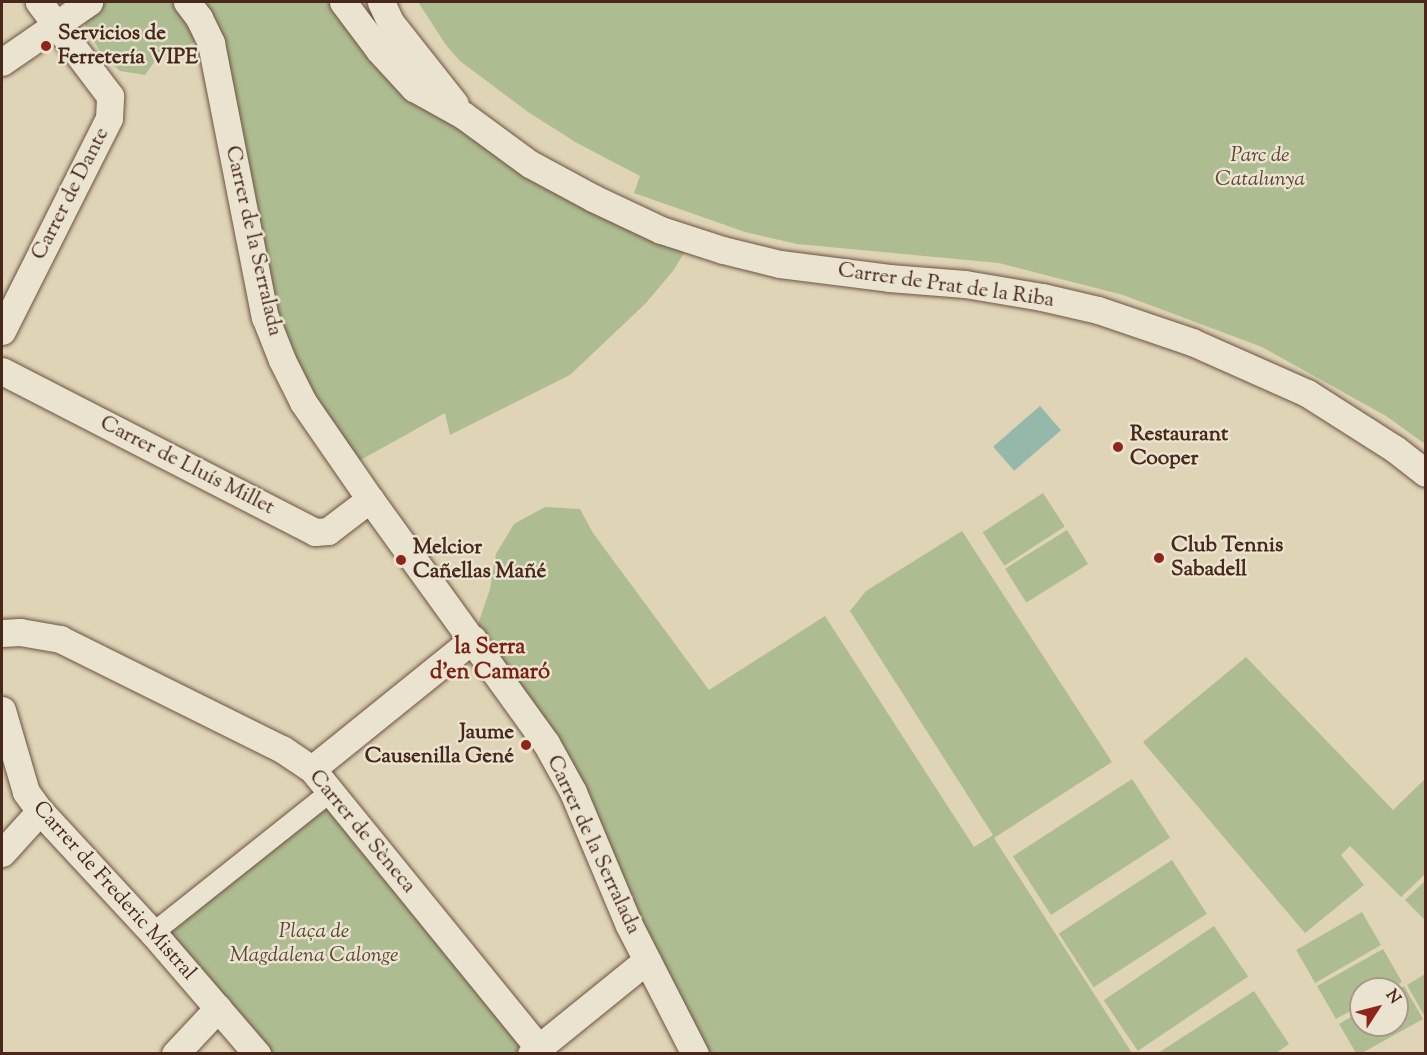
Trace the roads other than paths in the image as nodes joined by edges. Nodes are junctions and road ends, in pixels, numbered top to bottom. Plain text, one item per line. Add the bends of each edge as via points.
1 (39, 2) edge
2 (89, 2) edge
3 (187, 2) edge
4 (343, 2) edge
5 (381, 2) edge
6 (56, 26) junction
7 (2, 62) edge
8 (463, 115) junction
9 (2, 331) edge
10 (2, 371) edge
11 (1425, 473) edge
12 (370, 500) junction
13 (2, 633) edge
14 (473, 639) junction
15 (2, 710) edge
16 (312, 769) junction
17 (330, 792) junction
18 (40, 811) junction
19 (2, 853) edge
20 (153, 933) junction
21 (647, 960) junction
22 (218, 1008) junction
23 (535, 1050) edge
24 (175, 1053) edge
25 (258, 1053) edge
26 (695, 1053) edge

1 - 6 street, Carrer de Dante
2 - 6 street
3 - 12 street, Carrer de la Serralada via 210,44 265,317 303,402
4 - 8 street, Carrer de Prat de la Riba via 414,88
5 - 8 street, Carrer de Prat de la Riba via 391,23
6 - 7 street
6 - 9 street, Carrer de Dante via 110,96 109,118
8 - 11 street, Carrer de Prat de la Riba via 530,164 593,198 662,230 712,247 780,264 964,284 1042,297 1098,310 1192,342 1307,393 1395,449
10 - 12 street, Carrer de Lluís Millet via 315,532 328,531
12 - 14 street, Carrer de la Serralada
13 - 16 street, Carrer de Sèneca via 60,639 282,749
14 - 16 street
14 - 21 street, Carrer de la Serralada via 546,743 573,792
15 - 18 street, Carrer de Frederic Mistral via 26,792
16 - 17 street, Carrer de Sèneca
17 - 20 street
17 - 23 street, Carrer de Sèneca
18 - 19 street
18 - 20 street, Carrer de Frederic Mistral
20 - 22 street, Carrer de Frederic Mistral
21 - 23 street
21 - 26 street, Carrer de la Serralada
22 - 24 street
22 - 25 street, Carrer de Frederic Mistral

